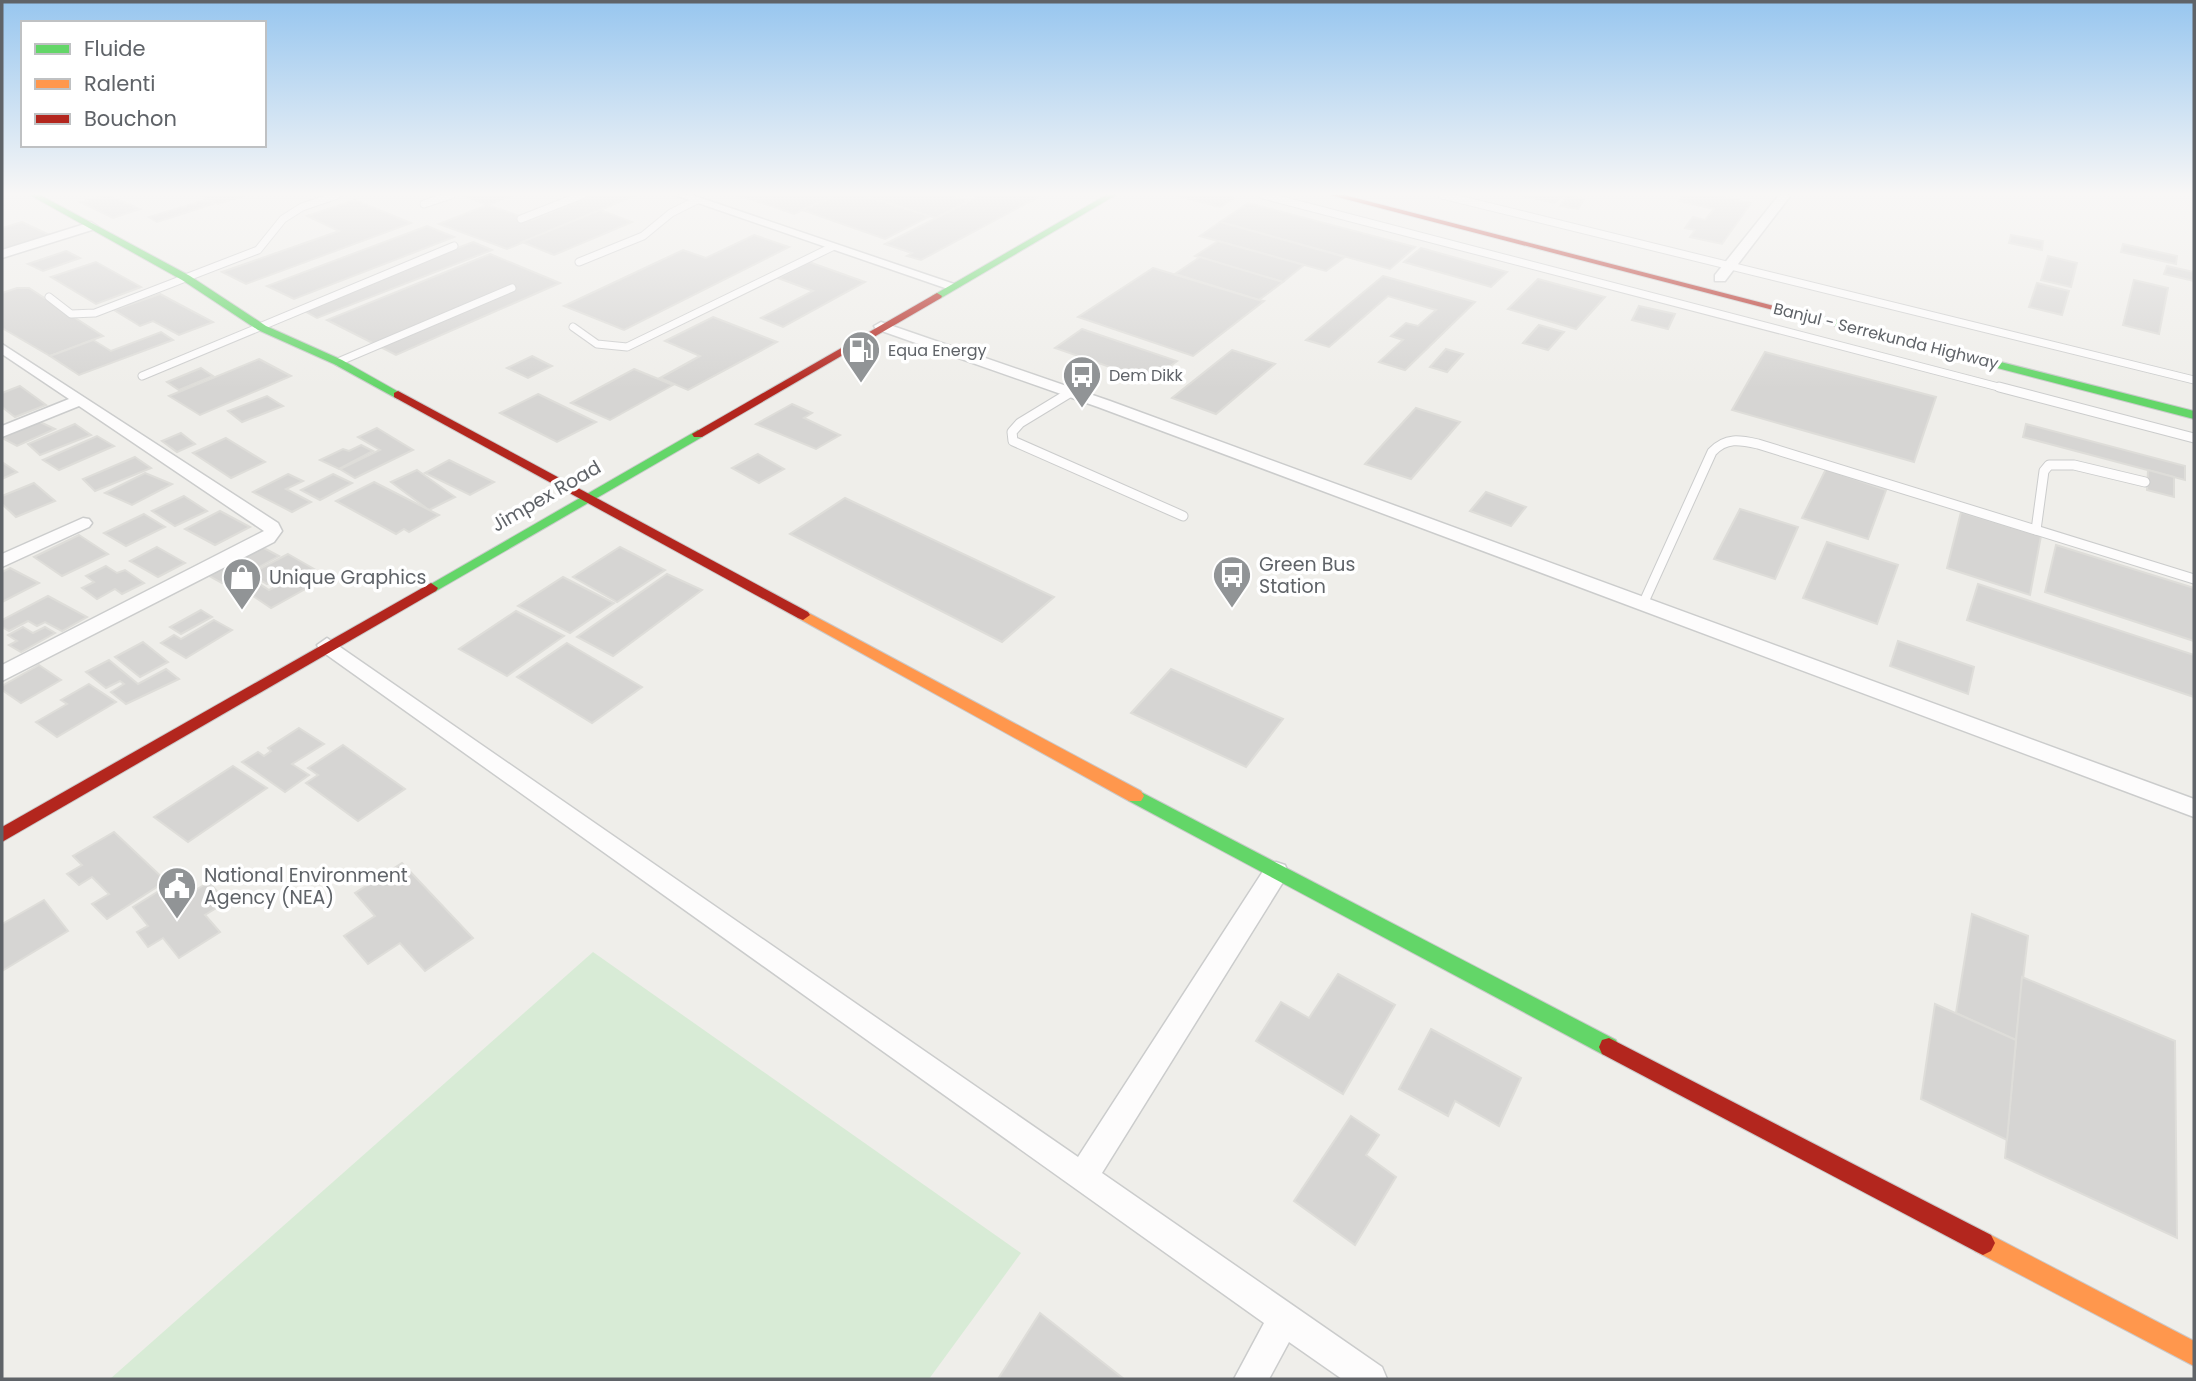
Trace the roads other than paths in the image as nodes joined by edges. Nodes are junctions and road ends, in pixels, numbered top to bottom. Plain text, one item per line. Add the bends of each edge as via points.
1 (152, 259) edge
2 (234, 259) edge
3 (423, 259) edge
4 (585, 259) edge
5 (806, 259) edge
6 (871, 259) edge
7 (999, 259) edge
8 (1510, 259) edge
9 (1586, 259) edge
10 (1645, 259) edge
11 (1708, 259) edge
12 (1735, 259) edge
13 (579, 262) dead end
14 (1731, 265) junction
15 (186, 278) junction
16 (1720, 278) junction
17 (953, 286) junction
18 (512, 288) dead end
19 (49, 297) dead end
20 (881, 326) junction
21 (573, 327) dead end
22 (262, 328) junction
23 (2, 348) edge
24 (23, 361) junction
25 (338, 362) junction
26 (2, 369) edge
27 (142, 376) dead end
28 (2194, 380) edge
29 (1070, 392) junction
30 (2194, 398) edge
31 (78, 401) junction
32 (2194, 415) edge
33 (2, 432) edge
34 (2194, 438) edge
35 (2145, 482) dead end
36 (587, 496) junction
37 (1183, 516) dead end
38 (83, 523) dead end
39 (2036, 530) junction
40 (2, 561) edge
41 (2194, 579) edge
42 (1643, 604) junction
43 (327, 646) junction
44 (2, 674) edge
45 (2194, 808) edge
46 (2, 835) edge
47 (1276, 872) junction
48 (1082, 1178) junction
49 (1283, 1321) junction
50 (2194, 1354) edge
51 (1251, 1379) edge
52 (1370, 1379) edge

1 - 15 main road
2 - 15 lane
3 - 22 lane
4 - 13 lane
5 - 21 lane via 627,347 603,348
6 - 17 street
7 - 17 main road, Jimpex Road
8 - 34 lane
9 - 32 main road, Banjul - Serrekunda Highway
10 - 16 main road, Banjul - Serrekunda Highway
11 - 14 lane
12 - 14 street
14 - 16 street
14 - 28 lane
15 - 19 lane via 83,314 71,314
15 - 22 main road
16 - 30 main road, Banjul - Serrekunda Highway
17 - 20 main road, Jimpex Road
18 - 25 lane
20 - 29 street
20 - 36 main road, Jimpex Road
22 - 25 main road
22 - 27 lane
23 - 24 street
24 - 26 street
24 - 31 street
25 - 36 main road
29 - 37 lane via 1020,423 1012,432 1013,441
29 - 42 street
31 - 33 street
31 - 44 street via 274,531
35 - 39 lane via 2074,464 2049,465 2044,471
36 - 43 main road, Jimpex Road
36 - 47 main road
38 - 40 street
39 - 41 lane
39 - 42 lane via 1758,444 1724,440 1712,452
42 - 45 street
43 - 46 main road, Jimpex Road
43 - 48 street
47 - 48 street
47 - 50 main road
48 - 49 street
49 - 51 street
49 - 52 street

